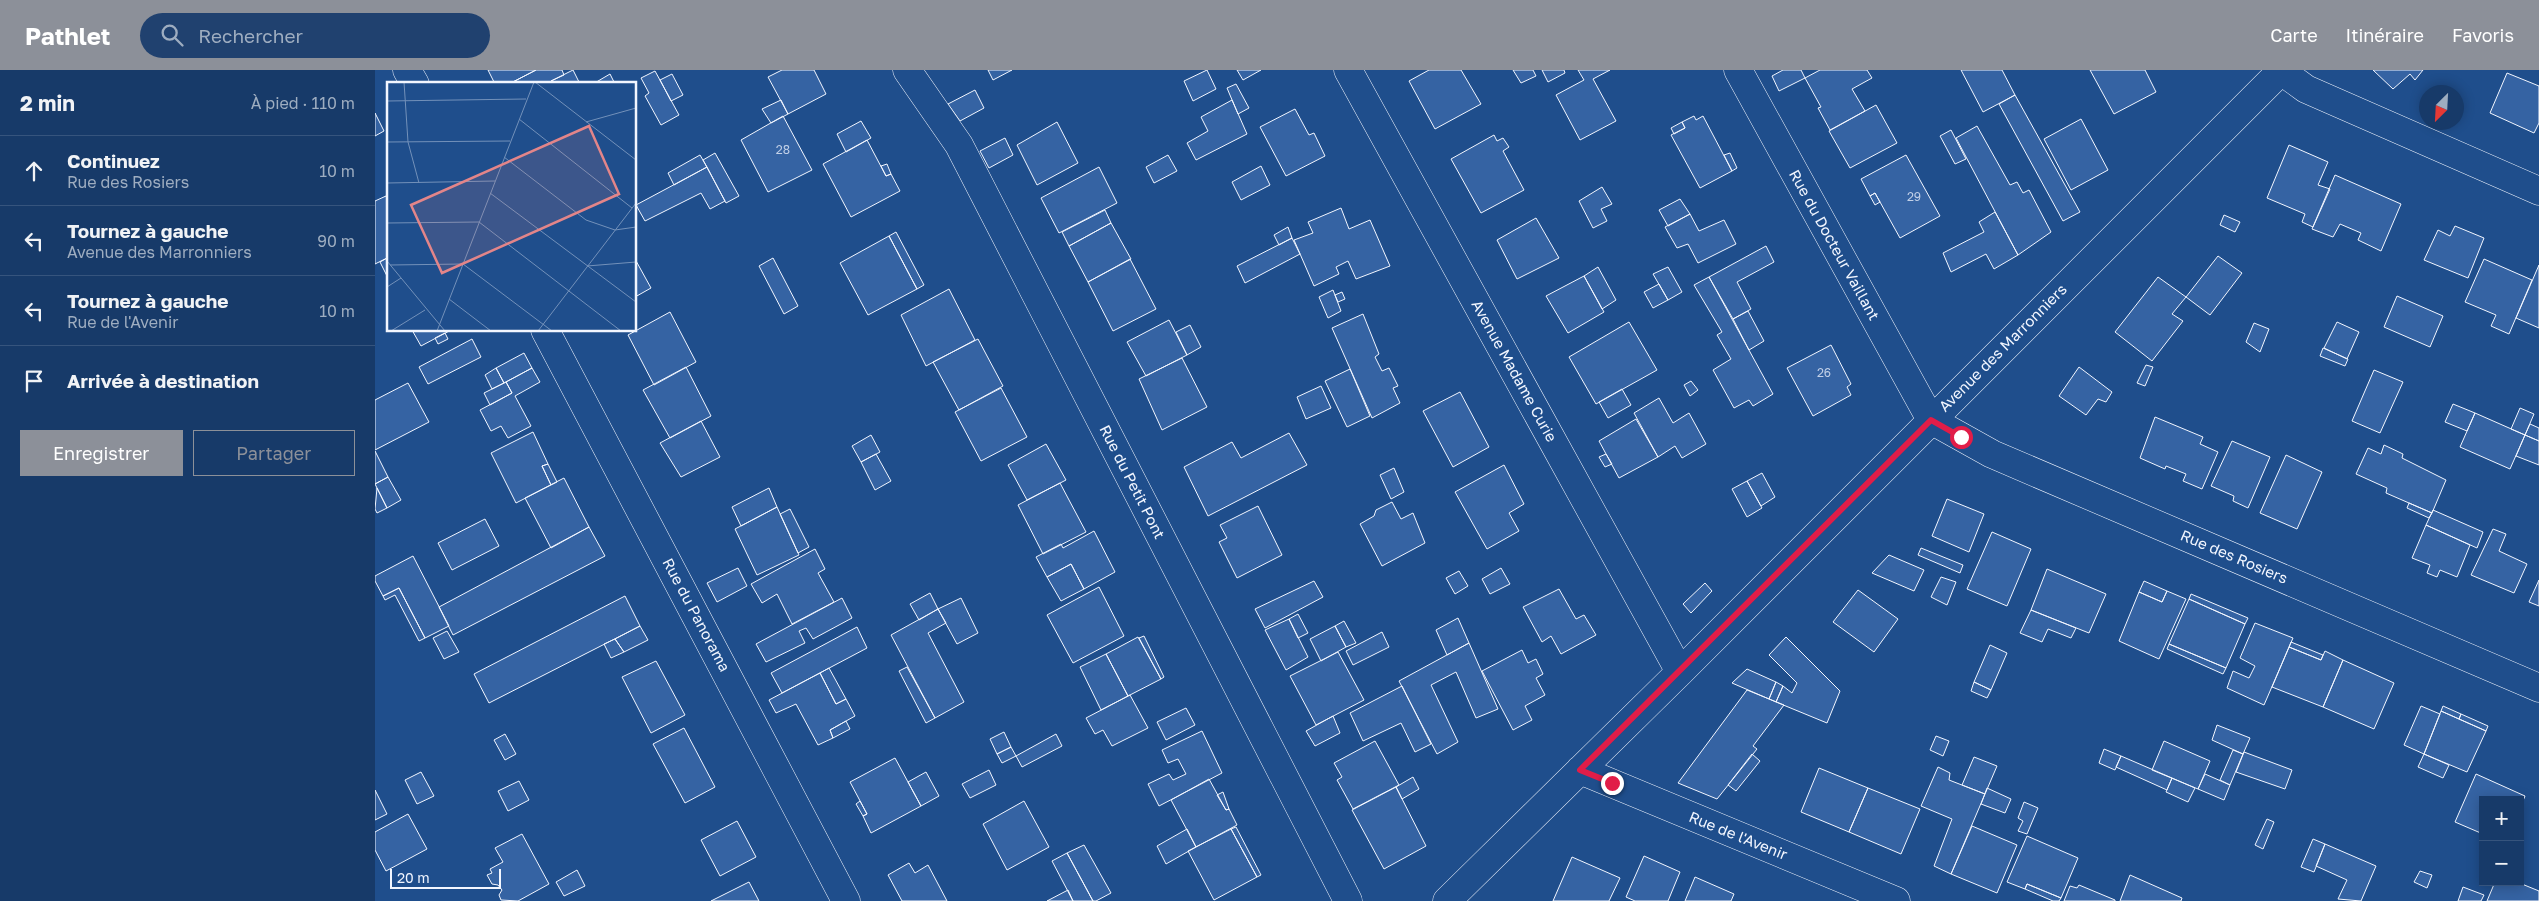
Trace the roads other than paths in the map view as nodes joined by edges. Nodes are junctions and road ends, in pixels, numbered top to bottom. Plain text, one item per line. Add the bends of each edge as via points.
1 (407, 70) edge
2 (907, 70) edge
3 (1348, 70) edge
4 (1738, 70) edge
5 (2281, 70) edge
6 (414, 82) edge
7 (2539, 191) edge
8 (546, 331) edge
9 (1931, 420) junction
10 (1681, 672) junction
11 (2539, 688) edge
12 (1580, 770) junction
13 (846, 901) edge
14 (1348, 901) edge
15 (1447, 901) edge
16 (1896, 901) edge

1 - 6 street
2 - 14 street, Rue du Petit Pont via 959,144
3 - 10 street, Avenue Madame Curie
4 - 9 street, Rue du Docteur Vaillant
5 - 7 street via 2306,89
5 - 9 street, Avenue des Marronniers
8 - 13 street, Rue du Panorama
9 - 10 street, Avenue des Marronniers
9 - 11 street, Rue des Rosiers via 1992,454
10 - 12 street, Avenue des Marronniers
12 - 15 street, Avenue des Marronniers
12 - 16 street, Rue de l'Avenir

